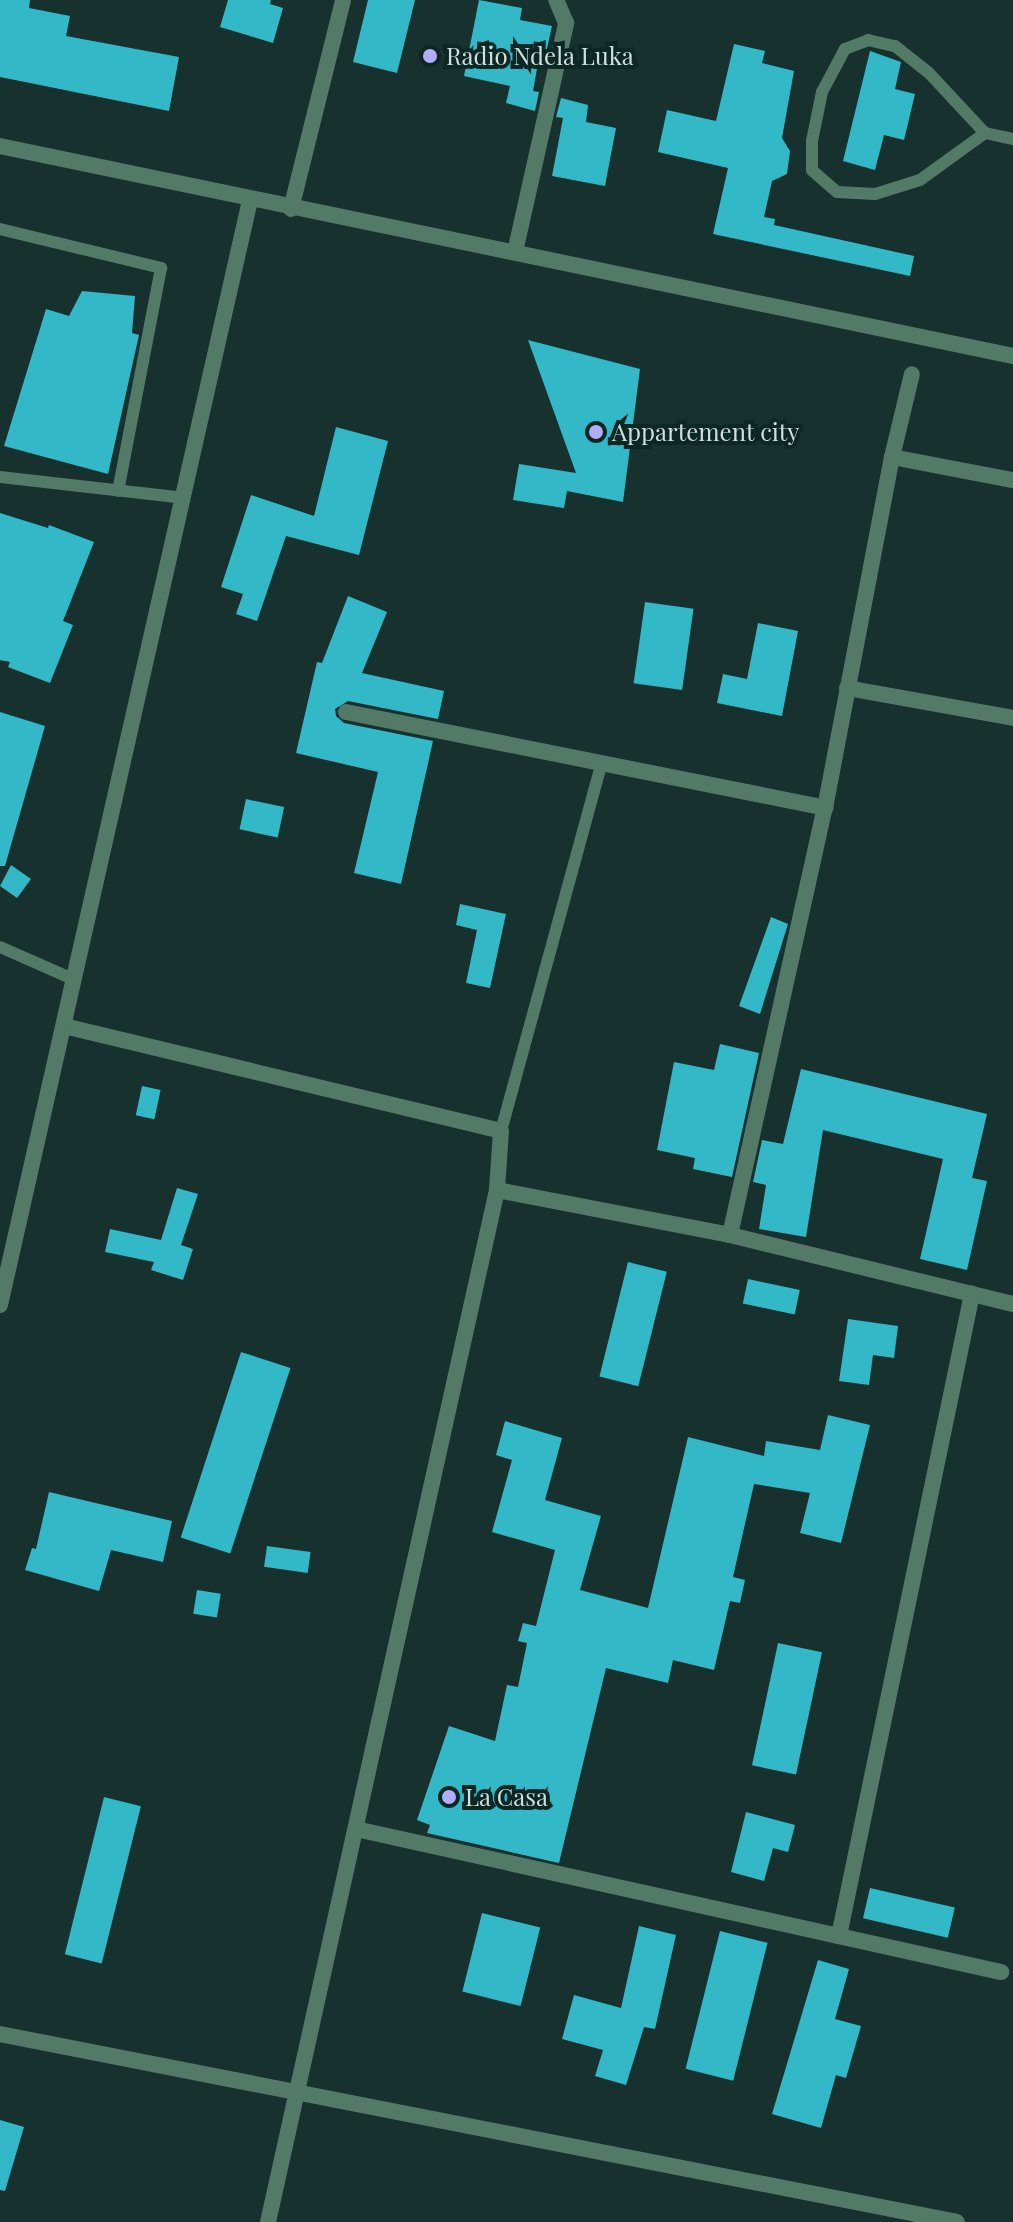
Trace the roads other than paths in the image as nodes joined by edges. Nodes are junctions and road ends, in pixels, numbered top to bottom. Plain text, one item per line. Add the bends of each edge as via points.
1 (343, 0) edge
2 (556, 0) edge
3 (985, 133) junction
4 (1013, 139) edge
5 (0, 146) edge
6 (250, 200) junction
7 (291, 209) junction
8 (0, 229) edge
9 (515, 252) junction
10 (1013, 356) edge
11 (912, 374) dead end
12 (892, 457) junction
13 (0, 477) edge
14 (1013, 480) edge
15 (118, 491) junction
16 (183, 498) junction
17 (847, 688) junction
18 (346, 712) dead end
19 (1013, 718) edge
20 (601, 766) junction
21 (825, 808) junction
22 (0, 947) edge
23 (73, 979) junction
24 (64, 1026) junction
25 (501, 1131) junction
26 (497, 1190) junction
27 (730, 1235) junction
28 (972, 1294) junction
29 (1013, 1304) edge
30 (0, 1305) edge
31 (356, 1829) junction
32 (839, 1936) junction
33 (1001, 1972) dead end
34 (0, 2034) edge
35 (299, 2091) junction
36 (268, 2222) edge
37 (957, 2222) edge

1 - 7 street
2 - 9 street via 566,23
3 - 3 lane via 929,73 895,46 868,40 845,49 822,92 812,170 837,192 875,194 920,180
3 - 4 lane
5 - 6 street
6 - 7 street
6 - 16 street
7 - 9 street
8 - 15 lane via 161,268
9 - 10 street
11 - 12 street
12 - 14 street
12 - 17 street
13 - 15 lane
15 - 16 lane
16 - 23 street
17 - 19 street
17 - 21 street
18 - 20 street
20 - 21 street
20 - 25 lane
21 - 27 street
22 - 23 lane
23 - 24 street
24 - 25 street
24 - 30 street
25 - 26 street
26 - 27 street
26 - 31 street
27 - 28 street
28 - 29 street
28 - 32 street
31 - 32 street
31 - 35 street
32 - 33 street
34 - 35 street
35 - 36 street
35 - 37 street

